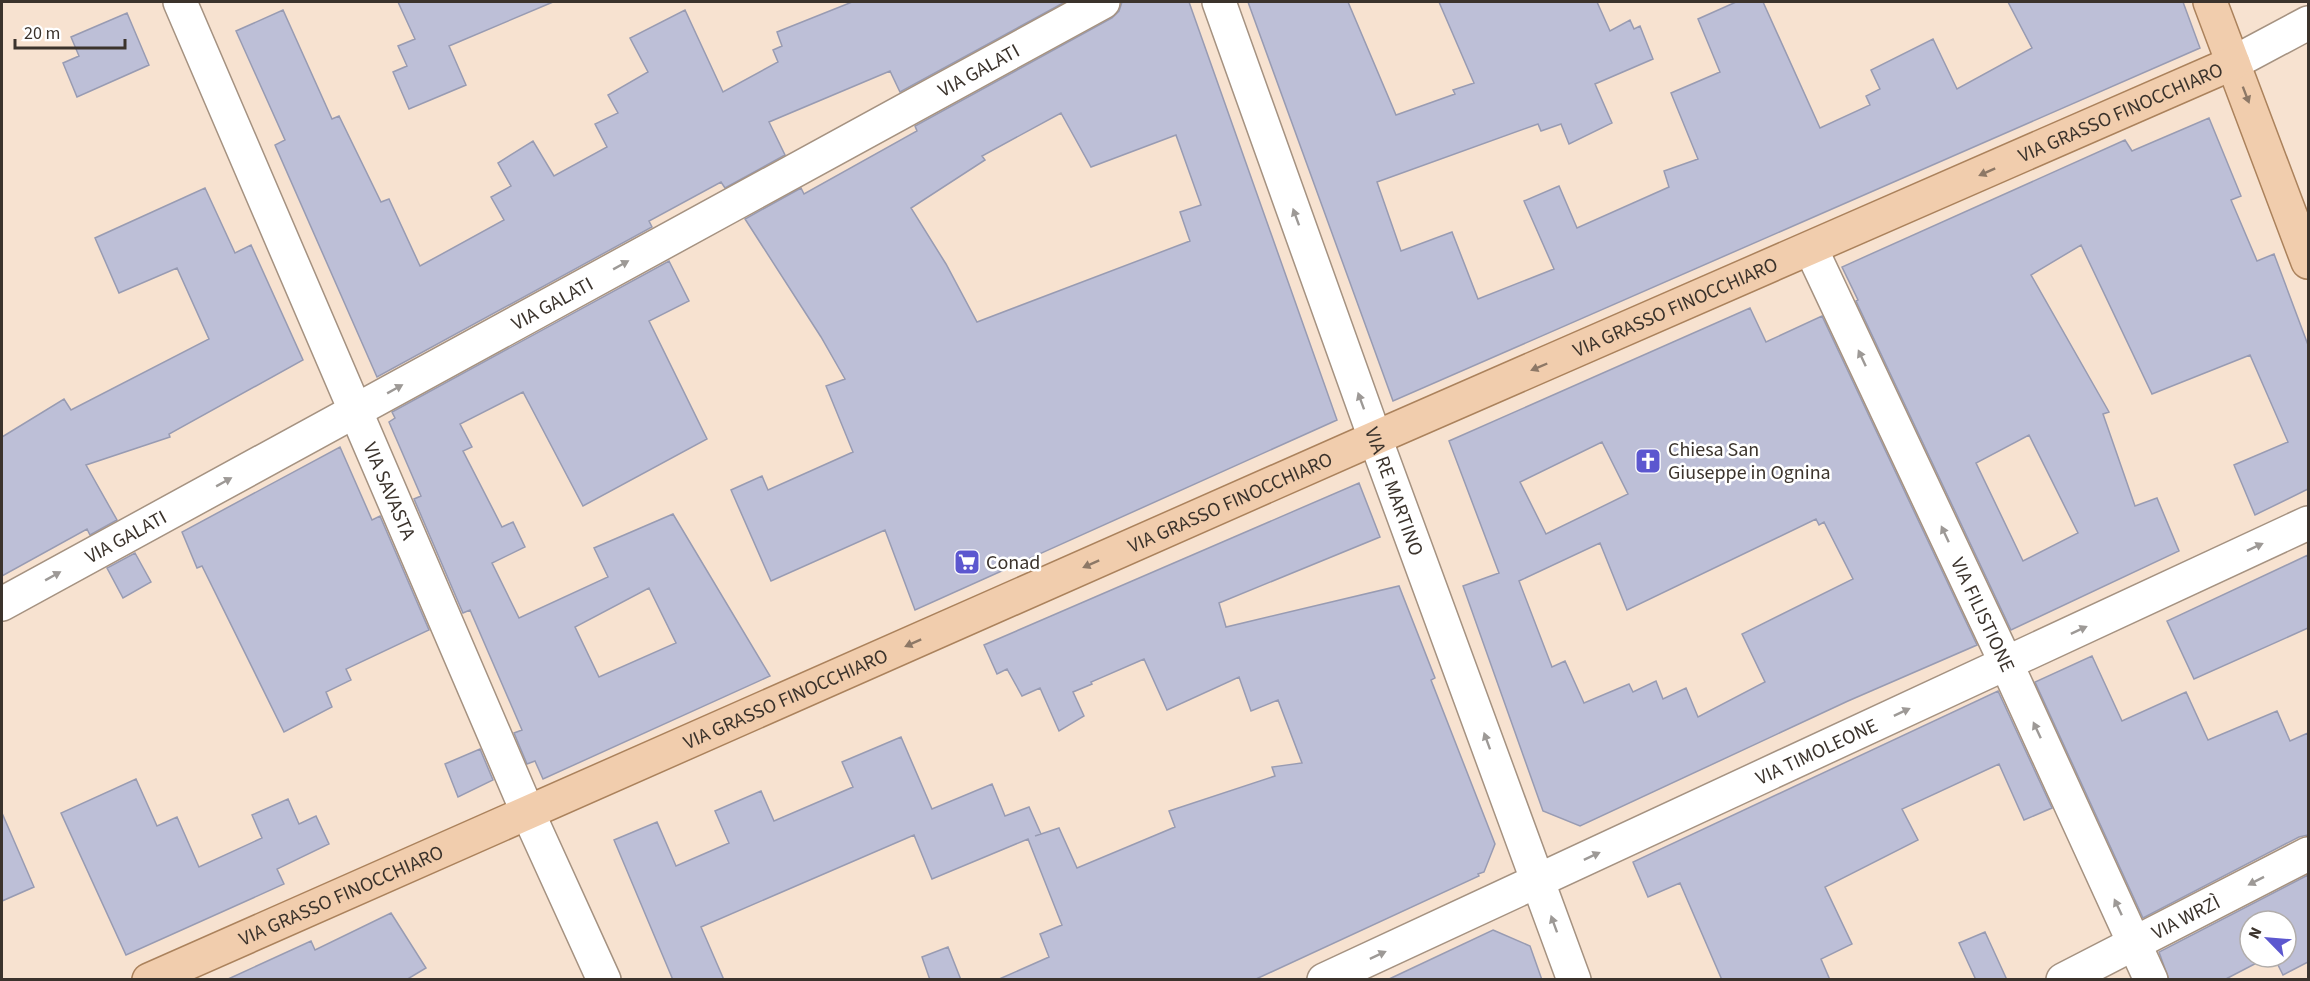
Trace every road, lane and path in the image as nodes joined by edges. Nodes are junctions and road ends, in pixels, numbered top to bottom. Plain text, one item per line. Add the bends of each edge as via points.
1 (180, 2) edge
2 (1103, 2) edge
3 (1219, 2) edge
4 (2210, 2) edge
5 (2308, 23) edge
6 (2233, 63) junction
7 (1811, 249) junction
8 (2308, 262) edge
9 (357, 409) junction
10 (1375, 438) junction
11 (2308, 523) edge
12 (2, 604) edge
13 (2006, 663) junction
14 (528, 813) junction
15 (2308, 854) edge
16 (1539, 881) junction
17 (2135, 942) junction
18 (149, 980) edge
19 (604, 980) edge
20 (1324, 980) edge
21 (1574, 980) edge
22 (2063, 980) edge
23 (2151, 980) edge

1 - 9 street, VIA SAVASTA
9 -> 2 street, VIA GALATI
10 -> 3 street, VIA RE MARTINO
4 - 6 main road
5 - 6 street, VIA GRASSO FINOCCHIARO
6 -> 7 main road, VIA GRASSO FINOCCHIARO
6 -> 8 main road
7 -> 10 main road, VIA GRASSO FINOCCHIARO
13 -> 7 street, VIA FILISTIONE
12 -> 9 street, VIA GALATI
9 - 14 street, VIA SAVASTA
10 -> 14 main road, VIA GRASSO FINOCCHIARO
16 -> 10 street, VIA RE MARTINO
13 -> 11 street, VIA TIMOLEONE
16 -> 13 street, VIA TIMOLEONE
17 -> 13 street, VIA FILISTIONE
14 - 18 main road, VIA GRASSO FINOCCHIARO
14 - 19 street, VIA SAVASTA
15 -> 17 street, VIA WRZÌ
20 -> 16 street, VIA TIMOLEONE
21 -> 16 street, VIA RE MARTINO
17 - 22 street, VIA WRZÌ
17 - 23 street, VIA FILISTIONE

